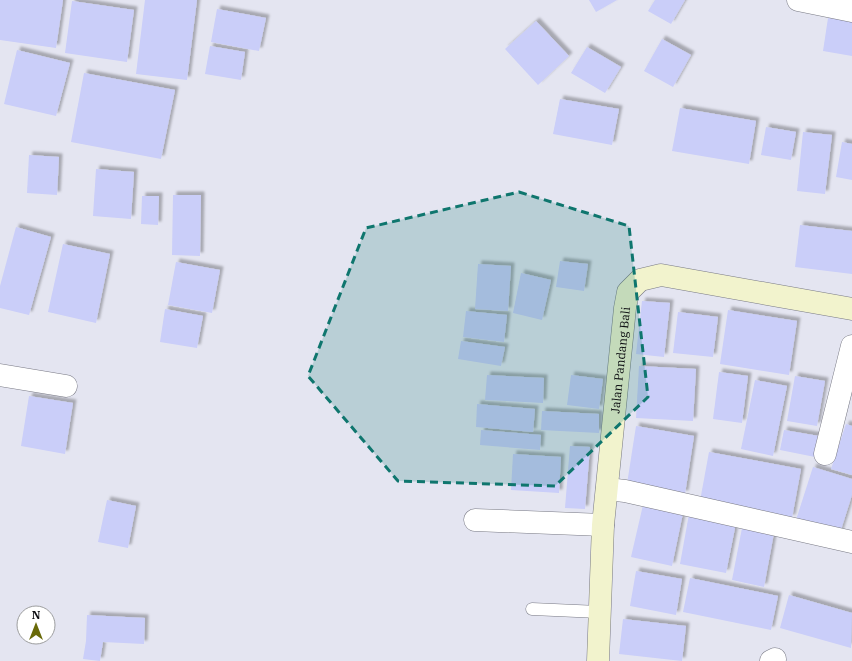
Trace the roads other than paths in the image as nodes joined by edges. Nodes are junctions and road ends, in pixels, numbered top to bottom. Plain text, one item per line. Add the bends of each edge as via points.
1 (798, 0) edge
2 (852, 10) edge
3 (852, 309) edge
4 (852, 346) edge
5 (0, 374) edge
6 (66, 386) dead end
7 (825, 454) dead end
8 (607, 489) junction
9 (475, 520) dead end
10 (603, 525) junction
11 (852, 542) edge
12 (532, 609) dead end
13 (599, 612) junction
14 (598, 661) edge

1 - 2 street
3 - 8 street, Jalan Pandang Bali via 661,275 640,280 628,292 625,308
4 - 7 street
5 - 6 street
8 - 10 street, Jalan Pandang Bali
8 - 11 street
9 - 10 street
10 - 13 street, Jalan Pandang Bali
12 - 13 lane
13 - 14 street, Jalan Pandang Bali

